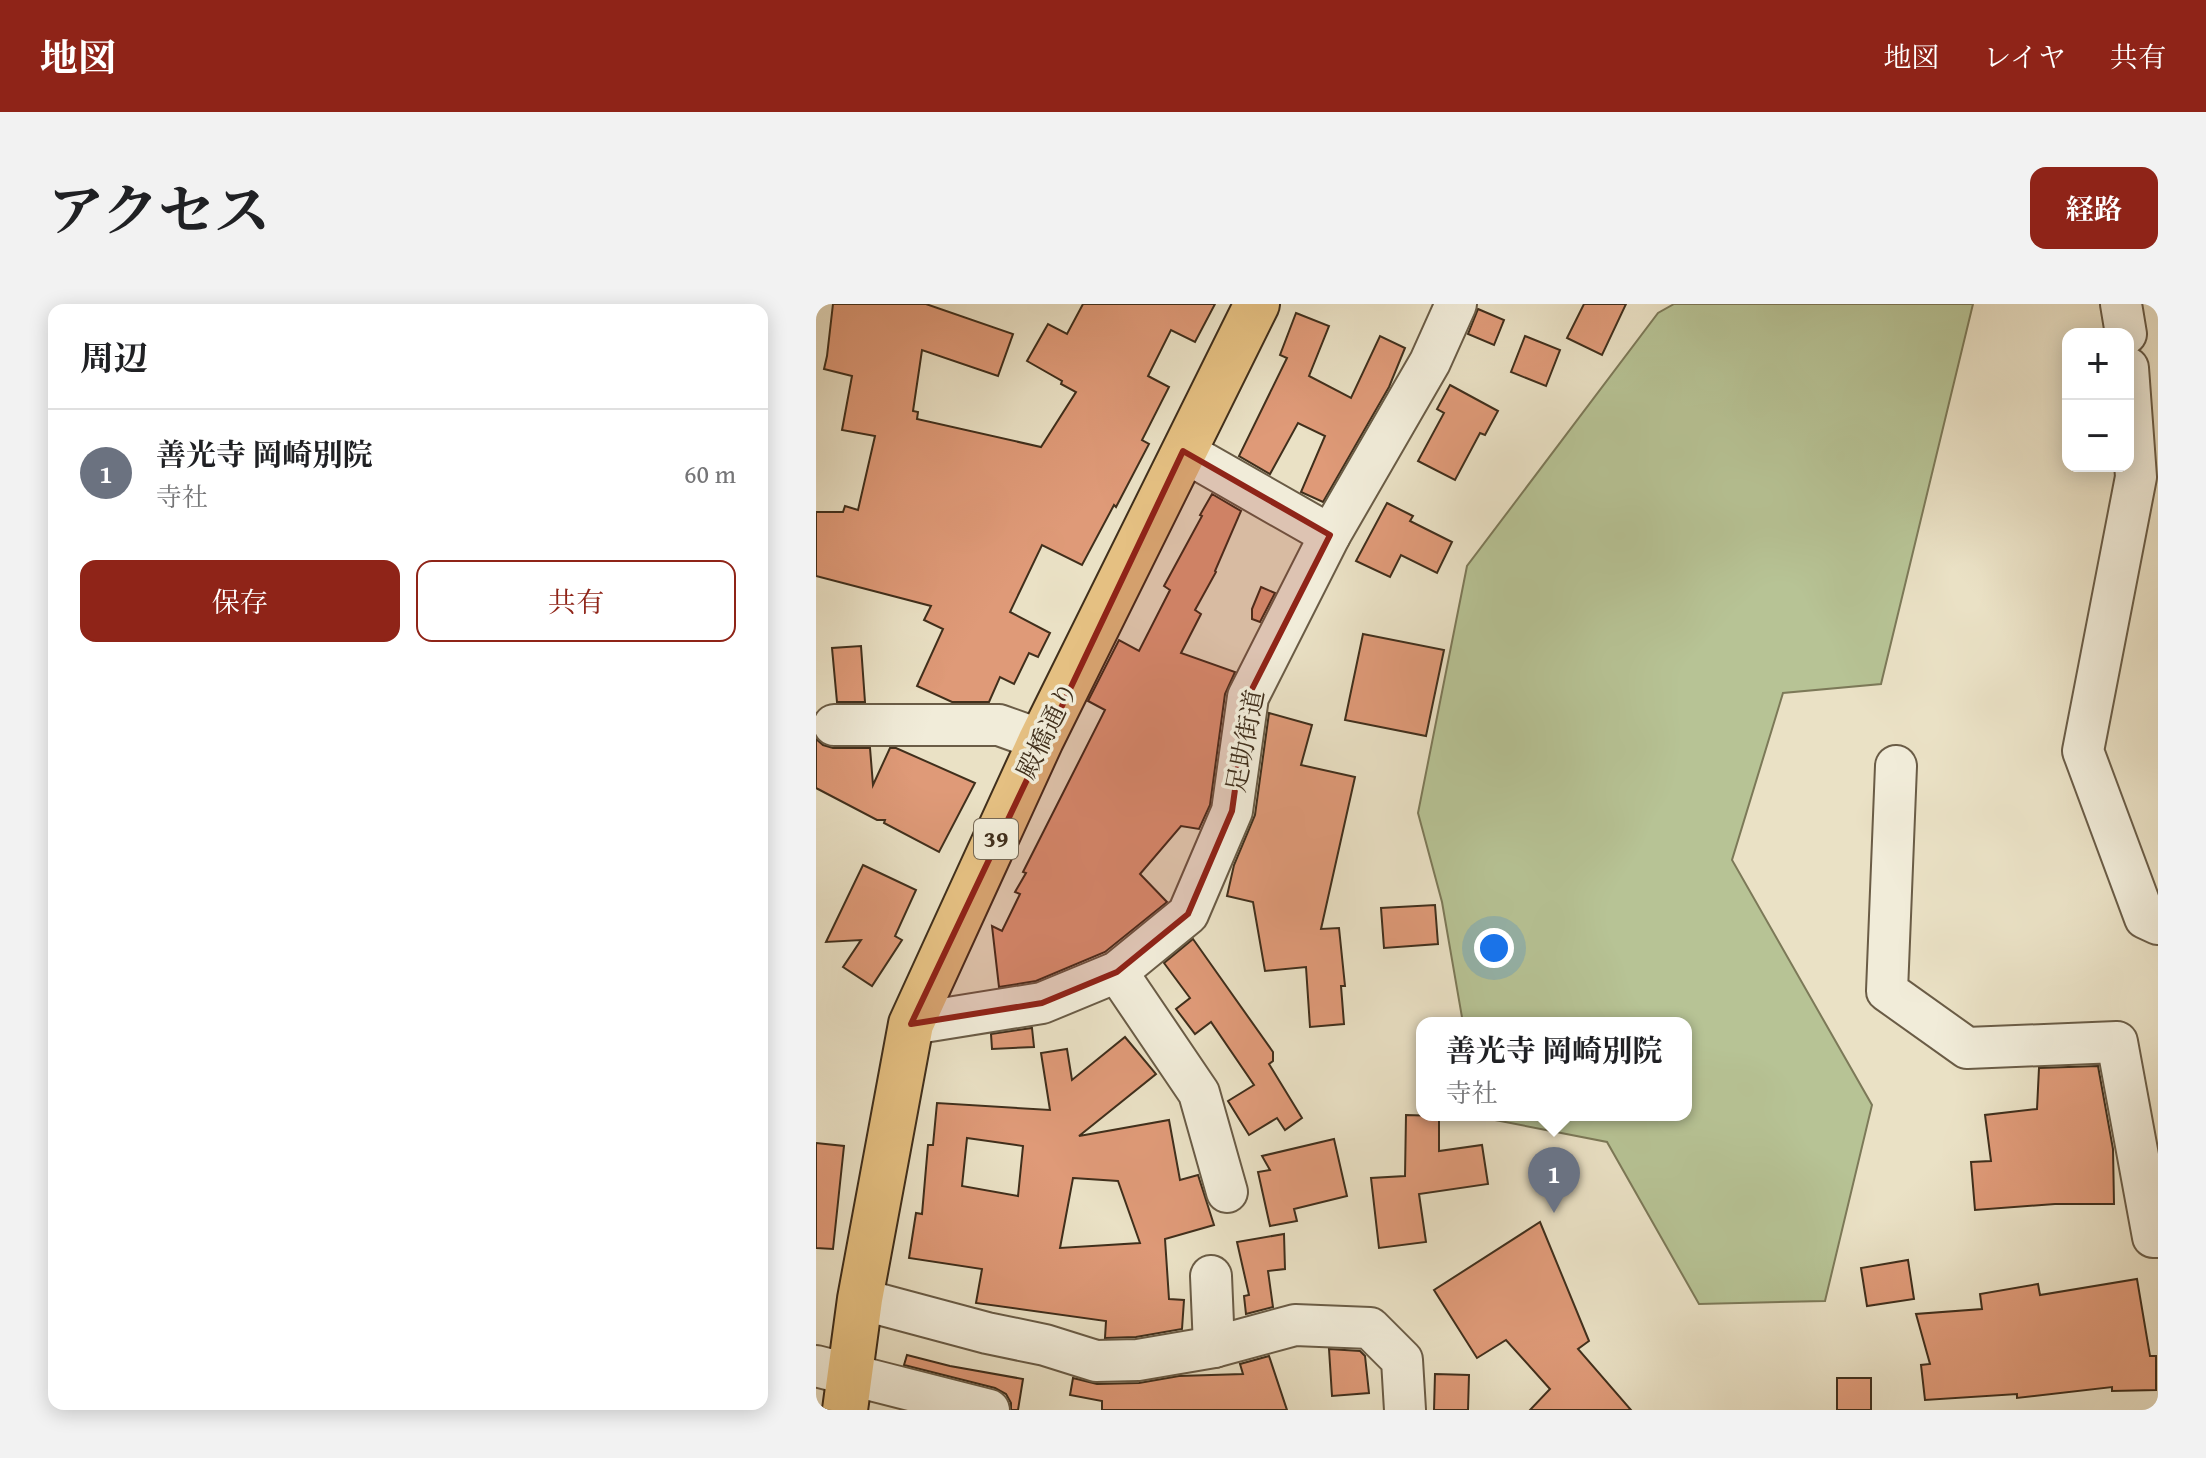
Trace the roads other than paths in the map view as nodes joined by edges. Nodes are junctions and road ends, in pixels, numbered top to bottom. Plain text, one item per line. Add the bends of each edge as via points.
1 (1257, 304) edge
2 (1456, 304) edge
3 (2121, 304) edge
4 (2125, 328) edge
5 (2130, 400) edge
6 (1183, 451) junction
7 (1330, 535) junction
8 (834, 725) dead end
9 (1041, 740) junction
10 (1896, 766) dead end
11 (2158, 924) edge
12 (1117, 972) junction
13 (911, 1024) junction
14 (1227, 1192) dead end
15 (2158, 1237) edge
16 (1211, 1276) dead end
17 (860, 1299) junction
18 (1214, 1347) junction
19 (837, 1383) edge
20 (989, 1410) edge
21 (1405, 1410) edge

1 - 6 main road, 殿橋通り / 39
2 - 7 street, 足助街道 via 1430,362
3 - 4 street
5 - 11 street via 2136,477 2083,751 2145,918
6 - 7 street
6 - 9 main road, 殿橋通り / 39
7 - 12 street, 足助街道 via 1248,697 1232,811 1188,914
8 - 9 street via 999,725
9 - 13 main road, 殿橋通り / 39
10 - 15 street via 1887,991 1967,1048 2117,1042 2153,1237
12 - 13 street, 足助街道 via 1042,1003
12 - 14 street via 1199,1093
13 - 17 main road, 殿橋通り / 39
16 - 18 street
17 - 18 street via 1096,1361
17 - 19 main road, 殿橋通り / 39
18 - 21 street via 1295,1325 1370,1328 1402,1360
19 - 20 street

